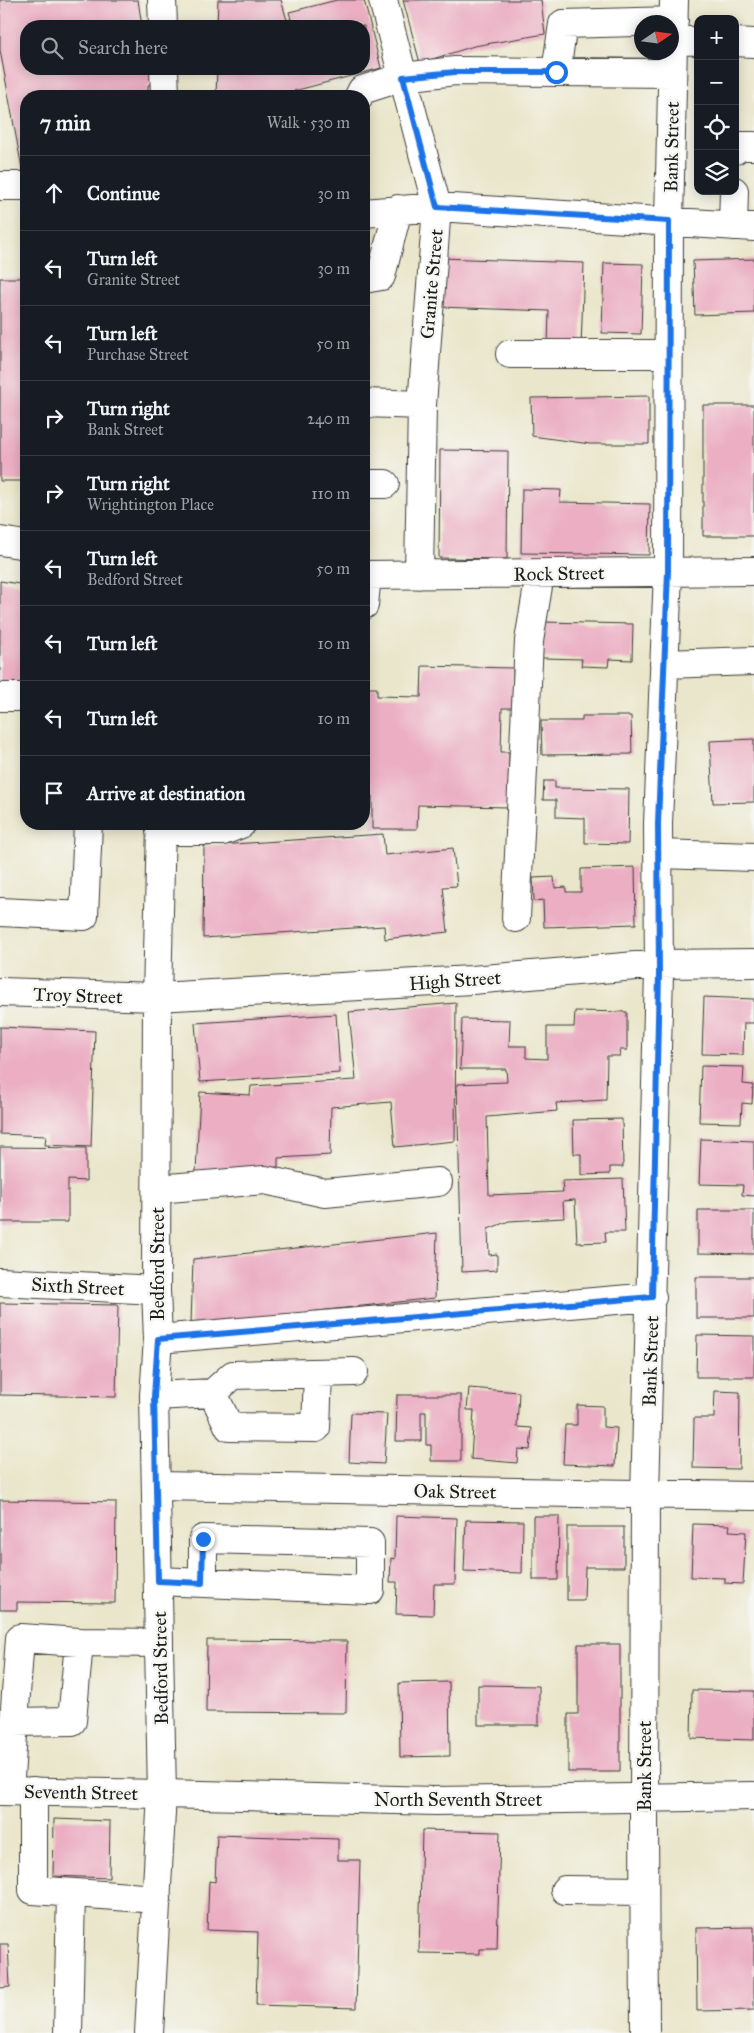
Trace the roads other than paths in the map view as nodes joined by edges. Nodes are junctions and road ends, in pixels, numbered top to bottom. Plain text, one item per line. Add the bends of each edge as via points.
1 (162, 0) edge
2 (383, 0) edge
3 (163, 20) edge
4 (680, 25) edge
5 (739, 42) edge
6 (754, 43) edge
7 (556, 72) junction
8 (672, 73) junction
9 (164, 75) edge
10 (403, 77) junction
11 (165, 90) edge
12 (362, 90) edge
13 (739, 146) edge
14 (754, 146) edge
15 (0, 186) edge
16 (20, 186) edge
17 (735, 195) edge
18 (437, 207) junction
19 (398, 209) junction
20 (370, 212) edge
21 (669, 221) junction
22 (743, 227) edge
23 (370, 278) edge
24 (510, 354) dead end
25 (668, 354) junction
26 (370, 403) edge
27 (422, 405) junction
28 (0, 541) edge
29 (20, 544) edge
30 (668, 571) junction
31 (754, 571) edge
32 (540, 574) junction
33 (370, 575) edge
34 (419, 575) junction
35 (754, 661) edge
36 (664, 664) junction
37 (0, 696) edge
38 (20, 697) edge
39 (88, 830) edge
40 (161, 830) edge
41 (202, 830) edge
42 (226, 830) edge
43 (658, 854) junction
44 (754, 857) edge
45 (0, 912) edge
46 (516, 918) dead end
47 (754, 963) edge
48 (659, 964) junction
49 (0, 992) edge
50 (157, 998) junction
51 (438, 1182) dead end
52 (157, 1188) junction
53 (0, 1282) edge
54 (156, 1290) junction
55 (652, 1297) junction
56 (158, 1339) junction
57 (354, 1372) dead end
58 (318, 1373) junction
59 (213, 1393) junction
60 (154, 1396) junction
61 (156, 1486) junction
62 (645, 1495) junction
63 (754, 1496) edge
64 (158, 1581) junction
65 (202, 1583) junction
66 (79, 1642) junction
67 (159, 1643) junction
68 (14, 1722) junction
69 (14, 1791) edge
70 (162, 1794) junction
71 (754, 1796) edge
72 (644, 1798) junction
73 (566, 1890) dead end
74 (644, 1891) junction
75 (71, 1893) junction
76 (157, 1899) junction
77 (68, 2033) edge
78 (149, 2033) edge
79 (645, 2033) edge

1 - 3 street
2 - 10 street, Granite Street
4 - 7 street via 563,24
4 - 8 street, Bank Street
5 - 6 street
7 - 8 street
7 - 10 street via 455,72
8 - 21 street, Bank Street
9 - 11 street
10 - 12 street
10 - 18 street, Granite Street
13 - 14 street
15 - 16 street
17 - 22 street
18 - 19 street
18 - 21 street
18 - 27 street, Granite Street
19 - 20 street
19 - 23 street via 381,276
21 - 22 street
21 - 25 street, Bank Street
24 - 25 street
25 - 30 street, Bank Street
26 - 27 street
27 - 34 street, Granite Street
28 - 29 street
30 - 31 street, Rock Street
30 - 32 street, Rock Street
30 - 36 street, Bank Street
32 - 34 street, Rock Street
32 - 46 street via 529,641
33 - 34 street, Rock Street
35 - 36 street
36 - 43 street, Bank Street
37 - 38 street
39 - 45 street via 84,916
40 - 50 street, Bedford Street
41 - 42 street
43 - 44 street
43 - 48 street, Bank Street
47 - 48 street, High Street
48 - 50 street, High Street via 472,980
48 - 55 street, Bank Street
49 - 50 street, Troy Street
50 - 52 street, Bedford Street
51 - 52 street via 326,1192 265,1180
52 - 54 street, Bedford Street
53 - 54 street, Sixth Street
54 - 56 street, Bedford Street
55 - 56 street
55 - 62 street, Bank Street
56 - 60 street, Bedford Street
57 - 58 street
58 - 59 street via 233,1376
58 - 59 street via 316,1428 229,1427
59 - 60 street
60 - 61 street, Bedford Street
61 - 62 street, Oak Street
61 - 64 street, Bedford Street
62 - 63 street, Oak Street
62 - 72 street, Bank Street
64 - 65 street
64 - 67 street, Bedford Street
65 - 65 street via 370,1590 370,1543 203,1539
66 - 67 street
66 - 68 street via 72,1721
66 - 68 street via 20,1638
67 - 70 street, Bedford Street
68 - 69 street
69 - 70 street, Seventh Street
69 - 75 street via 33,1890
70 - 72 street, North Seventh Street via 435,1801
70 - 76 street, Bedford Street
71 - 72 street, North Seventh Street
72 - 74 street, Bank Street
73 - 74 street
74 - 79 street, Bank Street
75 - 76 street
75 - 77 street
76 - 78 street, Bedford Street

